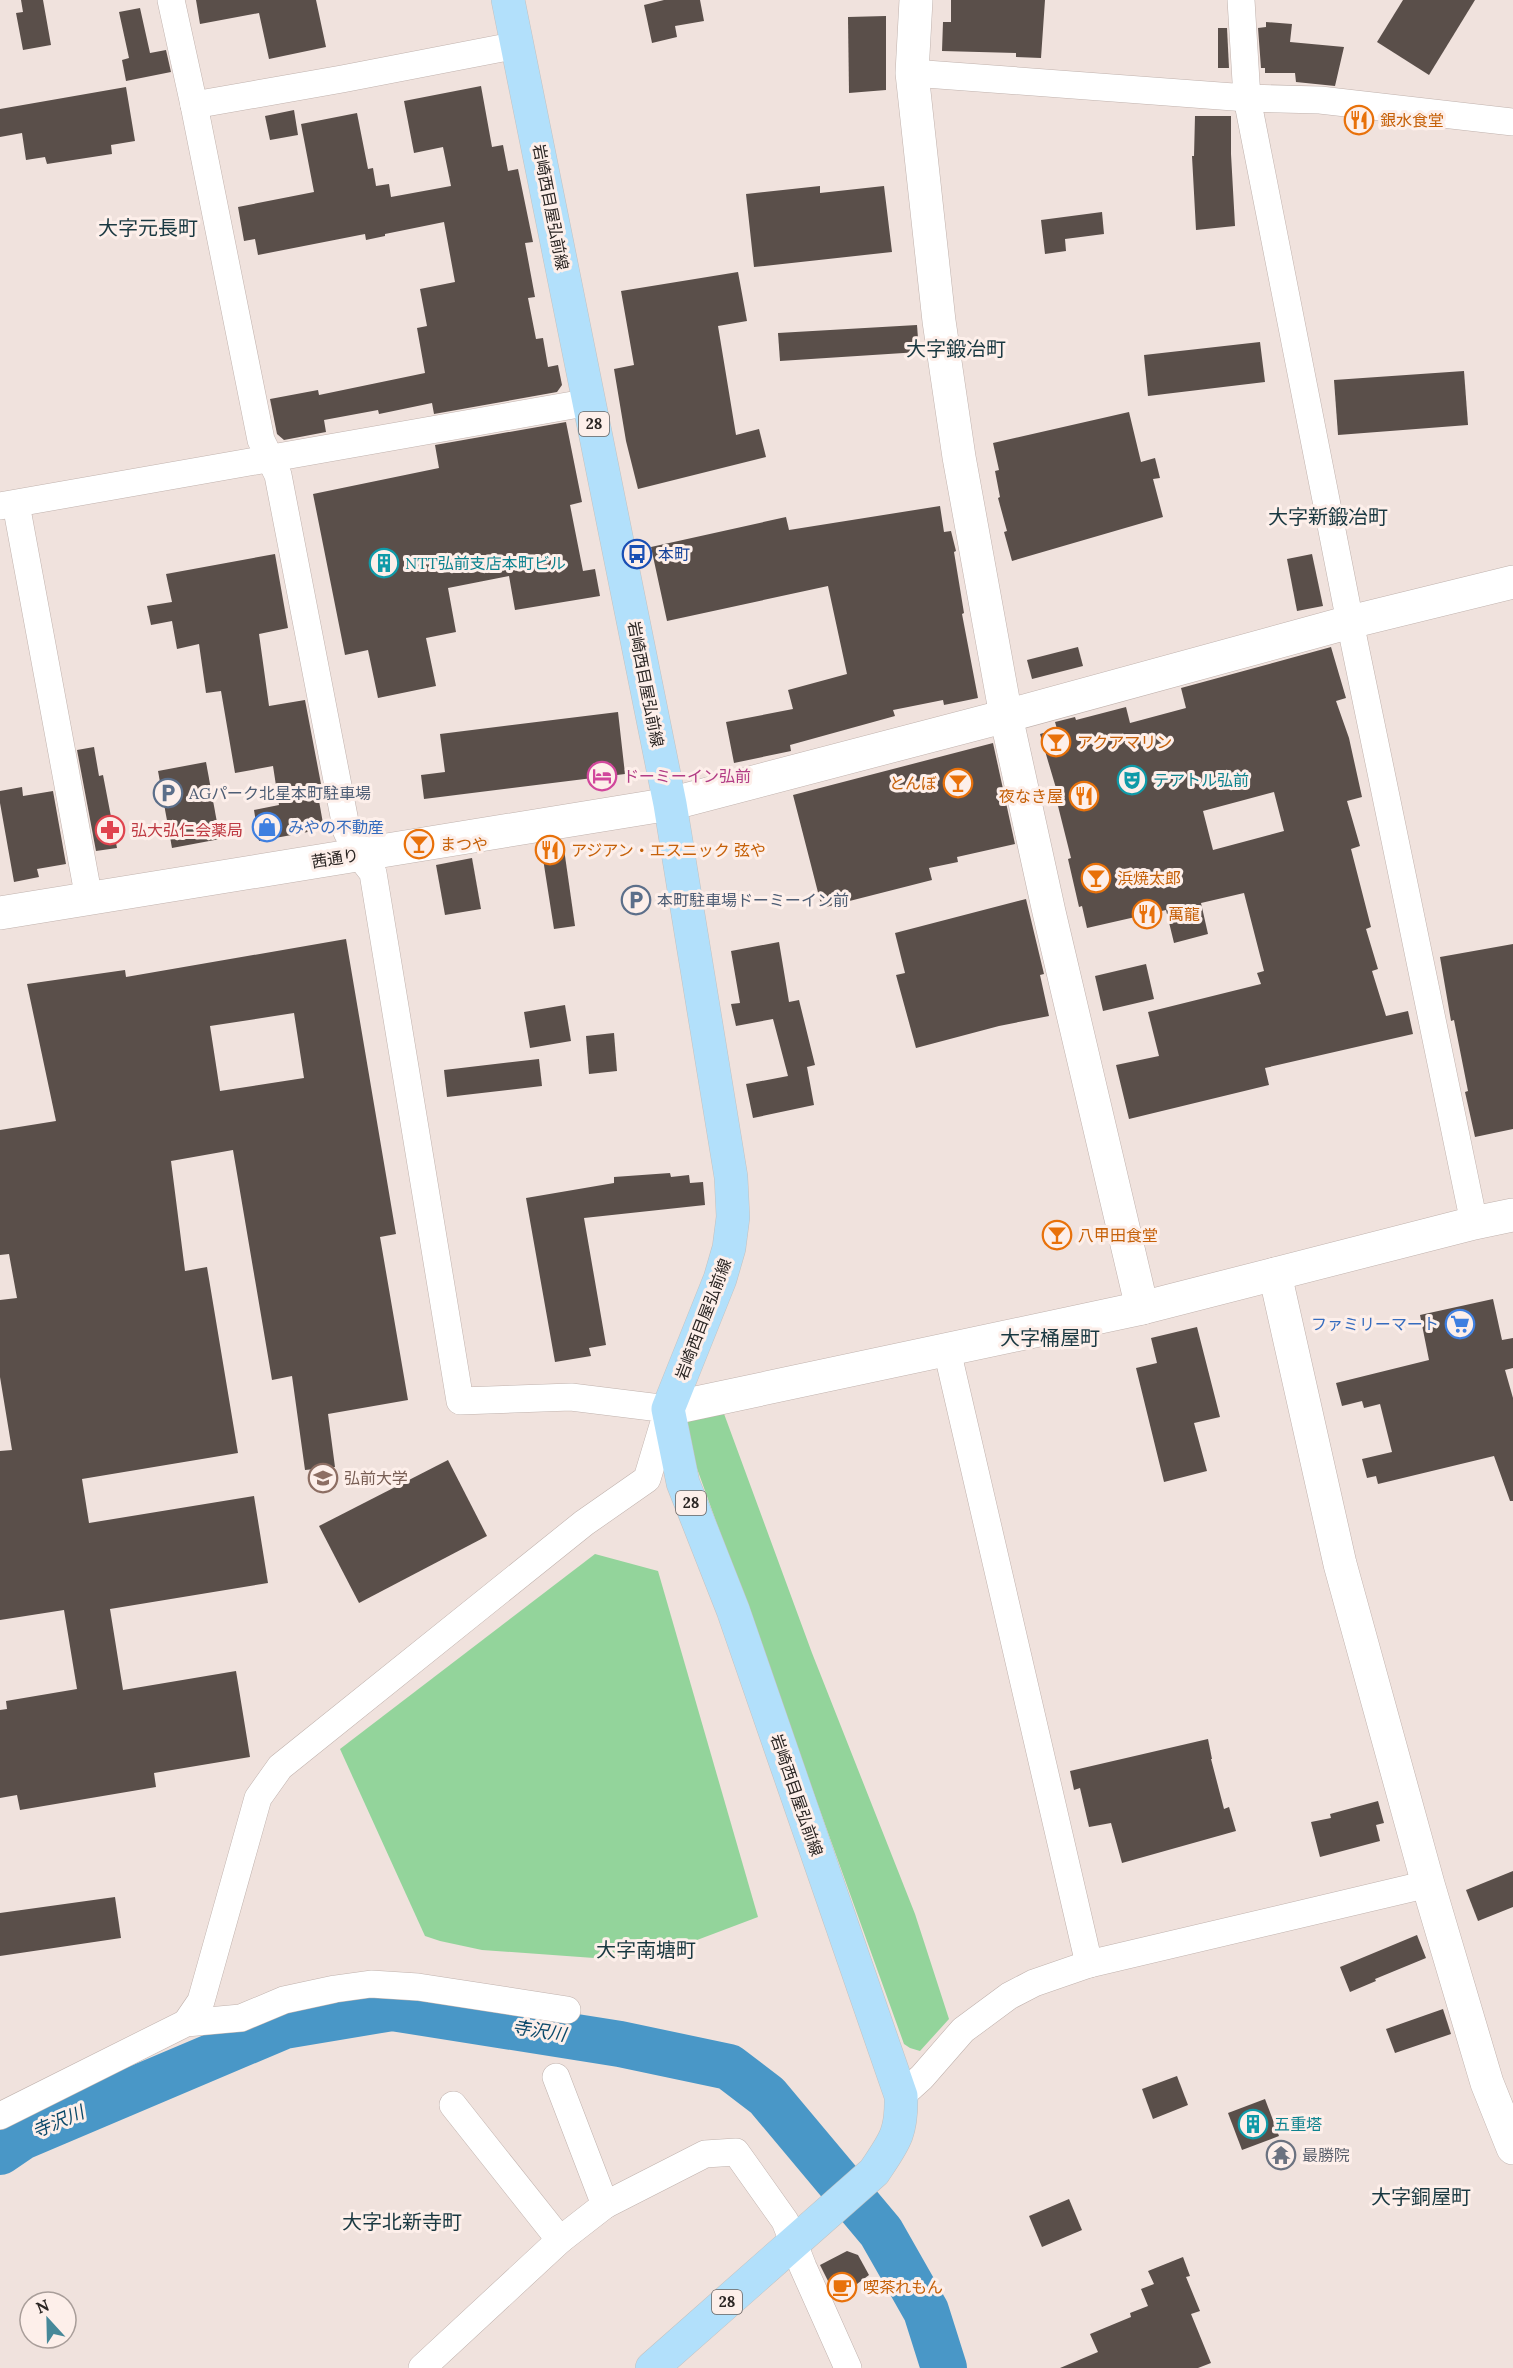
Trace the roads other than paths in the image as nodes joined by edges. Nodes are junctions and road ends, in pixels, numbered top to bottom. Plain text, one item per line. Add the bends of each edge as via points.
1 (171, 0) edge
2 (508, 0) edge
3 (916, 0) edge
4 (1241, 0) edge
5 (518, 45) junction
6 (912, 73) junction
7 (1247, 98) junction
8 (194, 105) junction
9 (1513, 122) edge
10 (590, 402) junction
11 (270, 458) junction
12 (8, 505) edge
13 (1513, 582) edge
14 (1350, 622) junction
15 (1006, 716) junction
16 (670, 804) junction
17 (359, 855) junction
18 (89, 899) junction
19 (0, 913) edge
20 (1513, 1215) edge
21 (1474, 1222) junction
22 (1275, 1274) junction
23 (1142, 1308) junction
24 (947, 1350) junction
25 (669, 1408) junction
26 (1428, 1884) junction
27 (1089, 1964) junction
28 (567, 2010) dead end
29 (186, 2023) junction
30 (556, 2077) dead end
31 (901, 2096) junction
32 (453, 2105) dead end
33 (0, 2116) edge
34 (1513, 2148) edge
35 (604, 2205) junction
36 (560, 2240) junction
37 (798, 2240) junction
38 (422, 2368) edge
39 (652, 2368) edge
40 (848, 2368) edge

1 - 8 street
2 - 5 main road, 岩崎西目屋弘前線 / 28
3 - 6 street
4 - 7 street
5 - 8 street
5 - 10 main road, 岩崎西目屋弘前線 / 28
6 - 7 street
6 - 15 street via 939,321 959,457
7 - 9 street via 1320,100
7 - 14 street
8 - 11 street via 261,440
10 - 11 street
10 - 16 main road, 岩崎西目屋弘前線 / 28
11 - 12 street
11 - 17 street via 278,475 346,832
12 - 18 street
13 - 14 street, 茜通り
14 - 15 street, 茜通り
14 - 21 street
15 - 16 street, 茜通り
15 - 23 street
16 - 17 street, 茜通り
16 - 25 main road, 岩崎西目屋弘前線 / 28 via 731,1177 733,1217 720,1279
17 - 18 street, 茜通り
17 - 25 street via 373,873 460,1401 571,1396
18 - 19 street, 茜通り
20 - 21 street
21 - 22 street
22 - 23 street
22 - 26 street via 1340,1564
23 - 24 street
24 - 25 street
24 - 27 street
25 - 29 street via 647,1479 584,1523 280,1767 258,1798 201,2001
25 - 31 main road, 岩崎西目屋弘前線 / 28 via 683,1483 733,1610
26 - 27 street
26 - 34 street via 1488,2083
27 - 31 street via 1009,1996 963,2030
28 - 29 street via 418,1987 371,1984 284,2000 241,2018
29 - 33 street
30 - 35 street
31 - 37 main road, 岩崎西目屋弘前線 / 28 via 898,2137 869,2177
32 - 36 street
35 - 36 street
35 - 37 street via 705,2154 736,2152
36 - 38 street
37 - 39 main road, 岩崎西目屋弘前線 / 28
37 - 40 street

